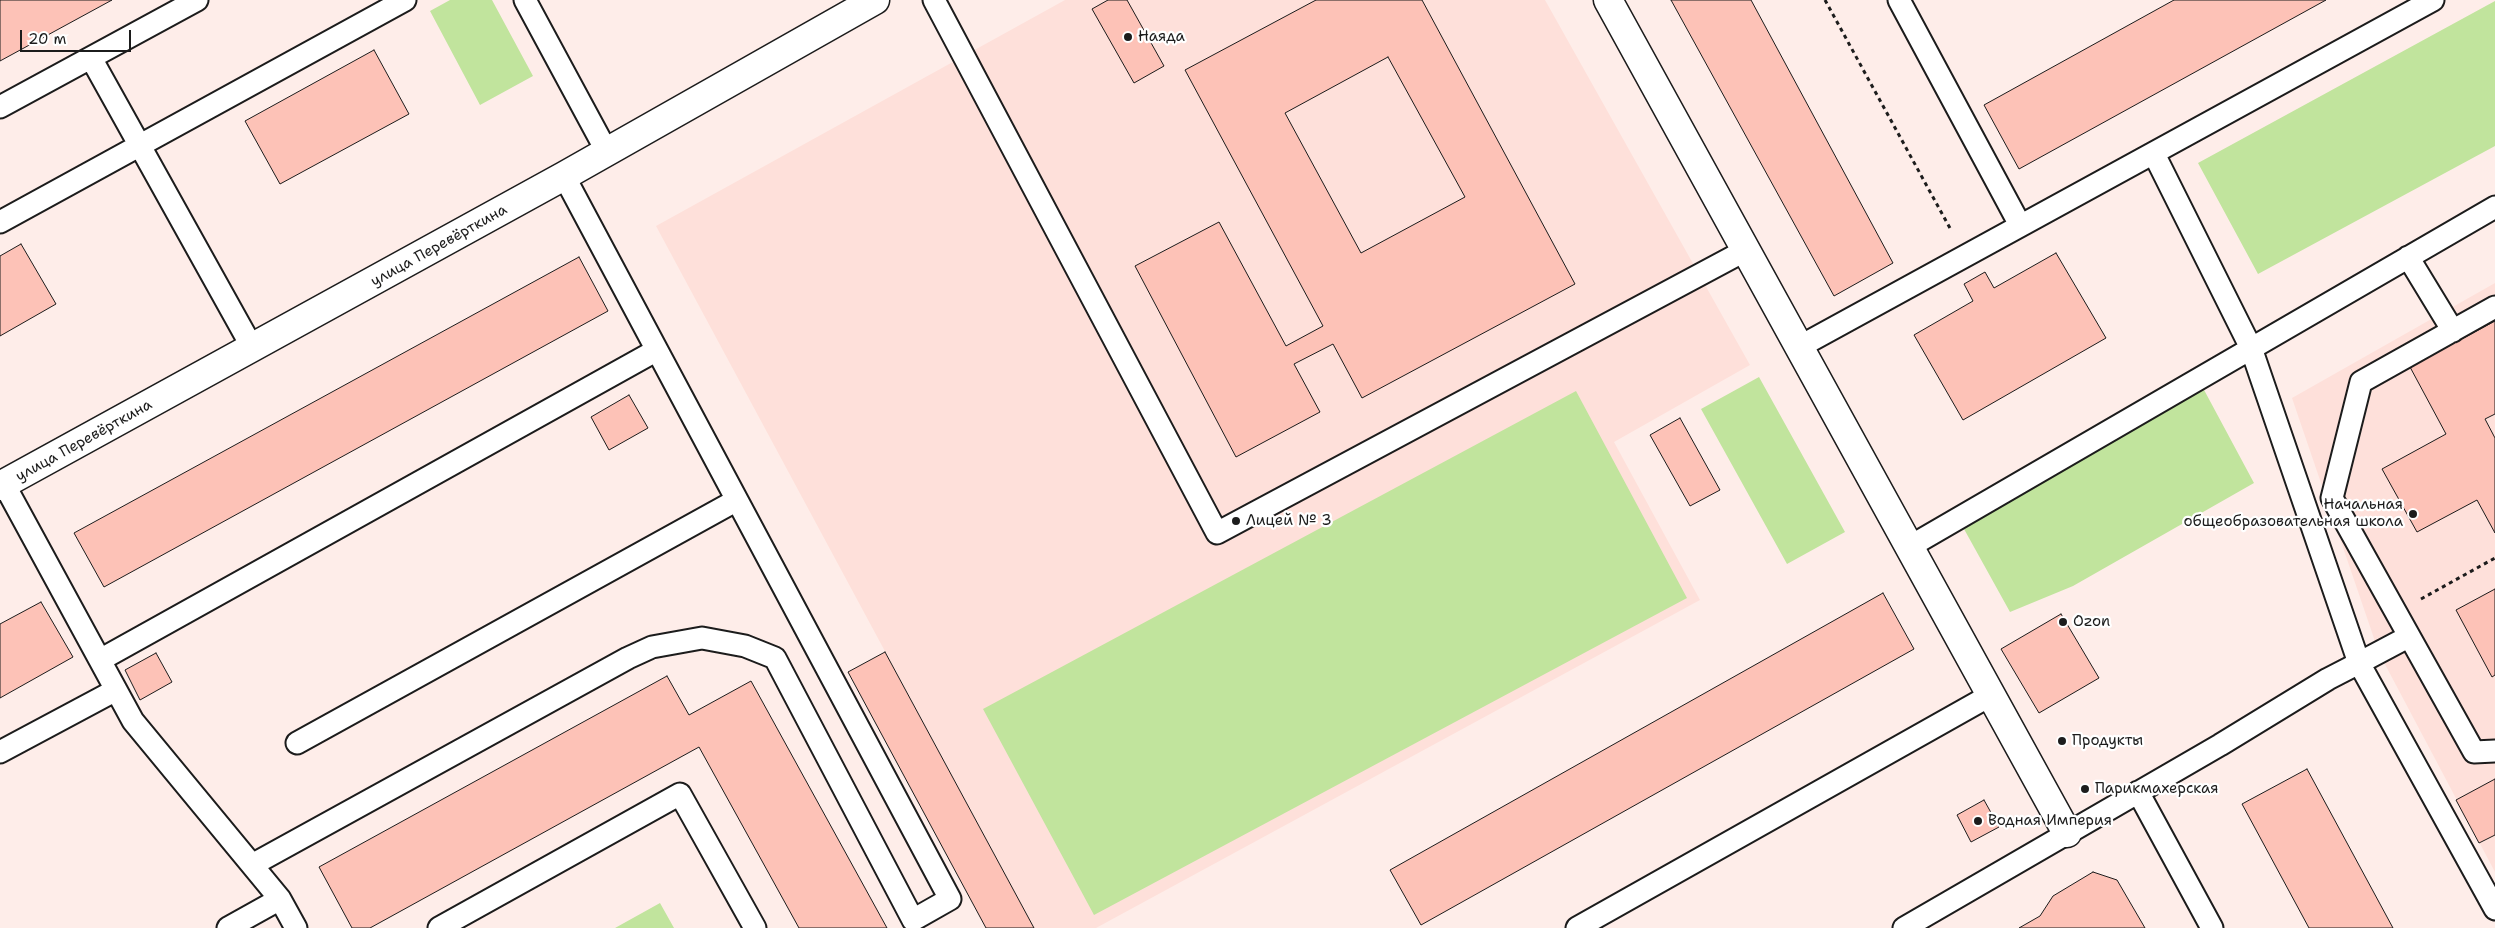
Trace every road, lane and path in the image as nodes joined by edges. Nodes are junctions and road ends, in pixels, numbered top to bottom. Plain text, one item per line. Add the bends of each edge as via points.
1 (197, 0) edge
2 (405, 0) edge
3 (526, 0) edge
4 (875, 0) edge
5 (934, 0) edge
6 (1608, 0) edge
7 (1825, 0) edge
8 (1899, 0) edge
9 (2433, 0) edge
10 (90, 58) junction
11 (0, 107) edge
12 (140, 146) junction
13 (607, 152) junction
14 (2154, 154) junction
15 (564, 176) junction
16 (2495, 207) edge
17 (0, 222) edge
18 (2020, 225) junction
19 (1746, 250) junction
20 (1965, 256) junction
21 (2408, 257) junction
22 (2495, 307) edge
23 (2453, 331) junction
24 (1799, 347) junction
25 (2251, 348) junction
26 (252, 349) junction
27 (657, 350) junction
28 (2, 485) edge
29 (737, 500) junction
30 (1909, 547) junction
31 (2408, 637) junction
32 (100, 660) junction
33 (2359, 663) junction
34 (116, 690) junction
35 (1991, 695) junction
36 (297, 743) dead end
37 (2495, 750) edge
38 (0, 752) edge
39 (2138, 792) junction
40 (2067, 833) junction
41 (252, 865) junction
42 (280, 899) junction
43 (2495, 910) edge
44 (228, 928) edge
45 (296, 928) edge
46 (439, 928) edge
47 (755, 928) edge
48 (1578, 928) edge
49 (1904, 928) edge
50 (2212, 928) edge

1 - 10 lane
2 - 12 lane
3 - 13 lane
4 - 13 street, улица Перевёрткина
5 - 19 lane via 1217,533
6 - 19 street
7 - 20 path
8 - 18 lane
9 - 14 lane
10 - 11 lane
10 - 12 lane
12 - 17 lane
12 - 26 lane
13 - 15 street, улица Перевёрткина
14 - 18 lane
14 - 25 lane
15 - 26 street, улица Перевёрткина
15 - 27 lane
16 - 21 lane
18 - 20 lane
19 - 24 street
20 - 24 lane
21 - 23 lane
21 - 25 lane
22 - 23 lane
23 - 31 lane via 2361,382 2332,498
24 - 30 street
25 - 30 lane
25 - 33 lane
26 - 28 street, улица Перевёрткина
27 - 29 lane
27 - 32 lane
28 - 32 lane
29 - 36 lane
29 - 41 lane via 950,899 913,920 775,658 745,646 702,638 652,647 628,658
30 - 35 street
31 - 33 lane
31 - 37 lane via 2474,752
32 - 34 lane
33 - 39 lane
33 - 43 lane
34 - 38 lane
34 - 41 lane via 133,721
35 - 40 street
35 - 48 lane
39 - 40 lane
39 - 50 lane
40 - 49 lane
41 - 42 lane
42 - 44 lane
42 - 45 lane
46 - 47 lane via 680,794

